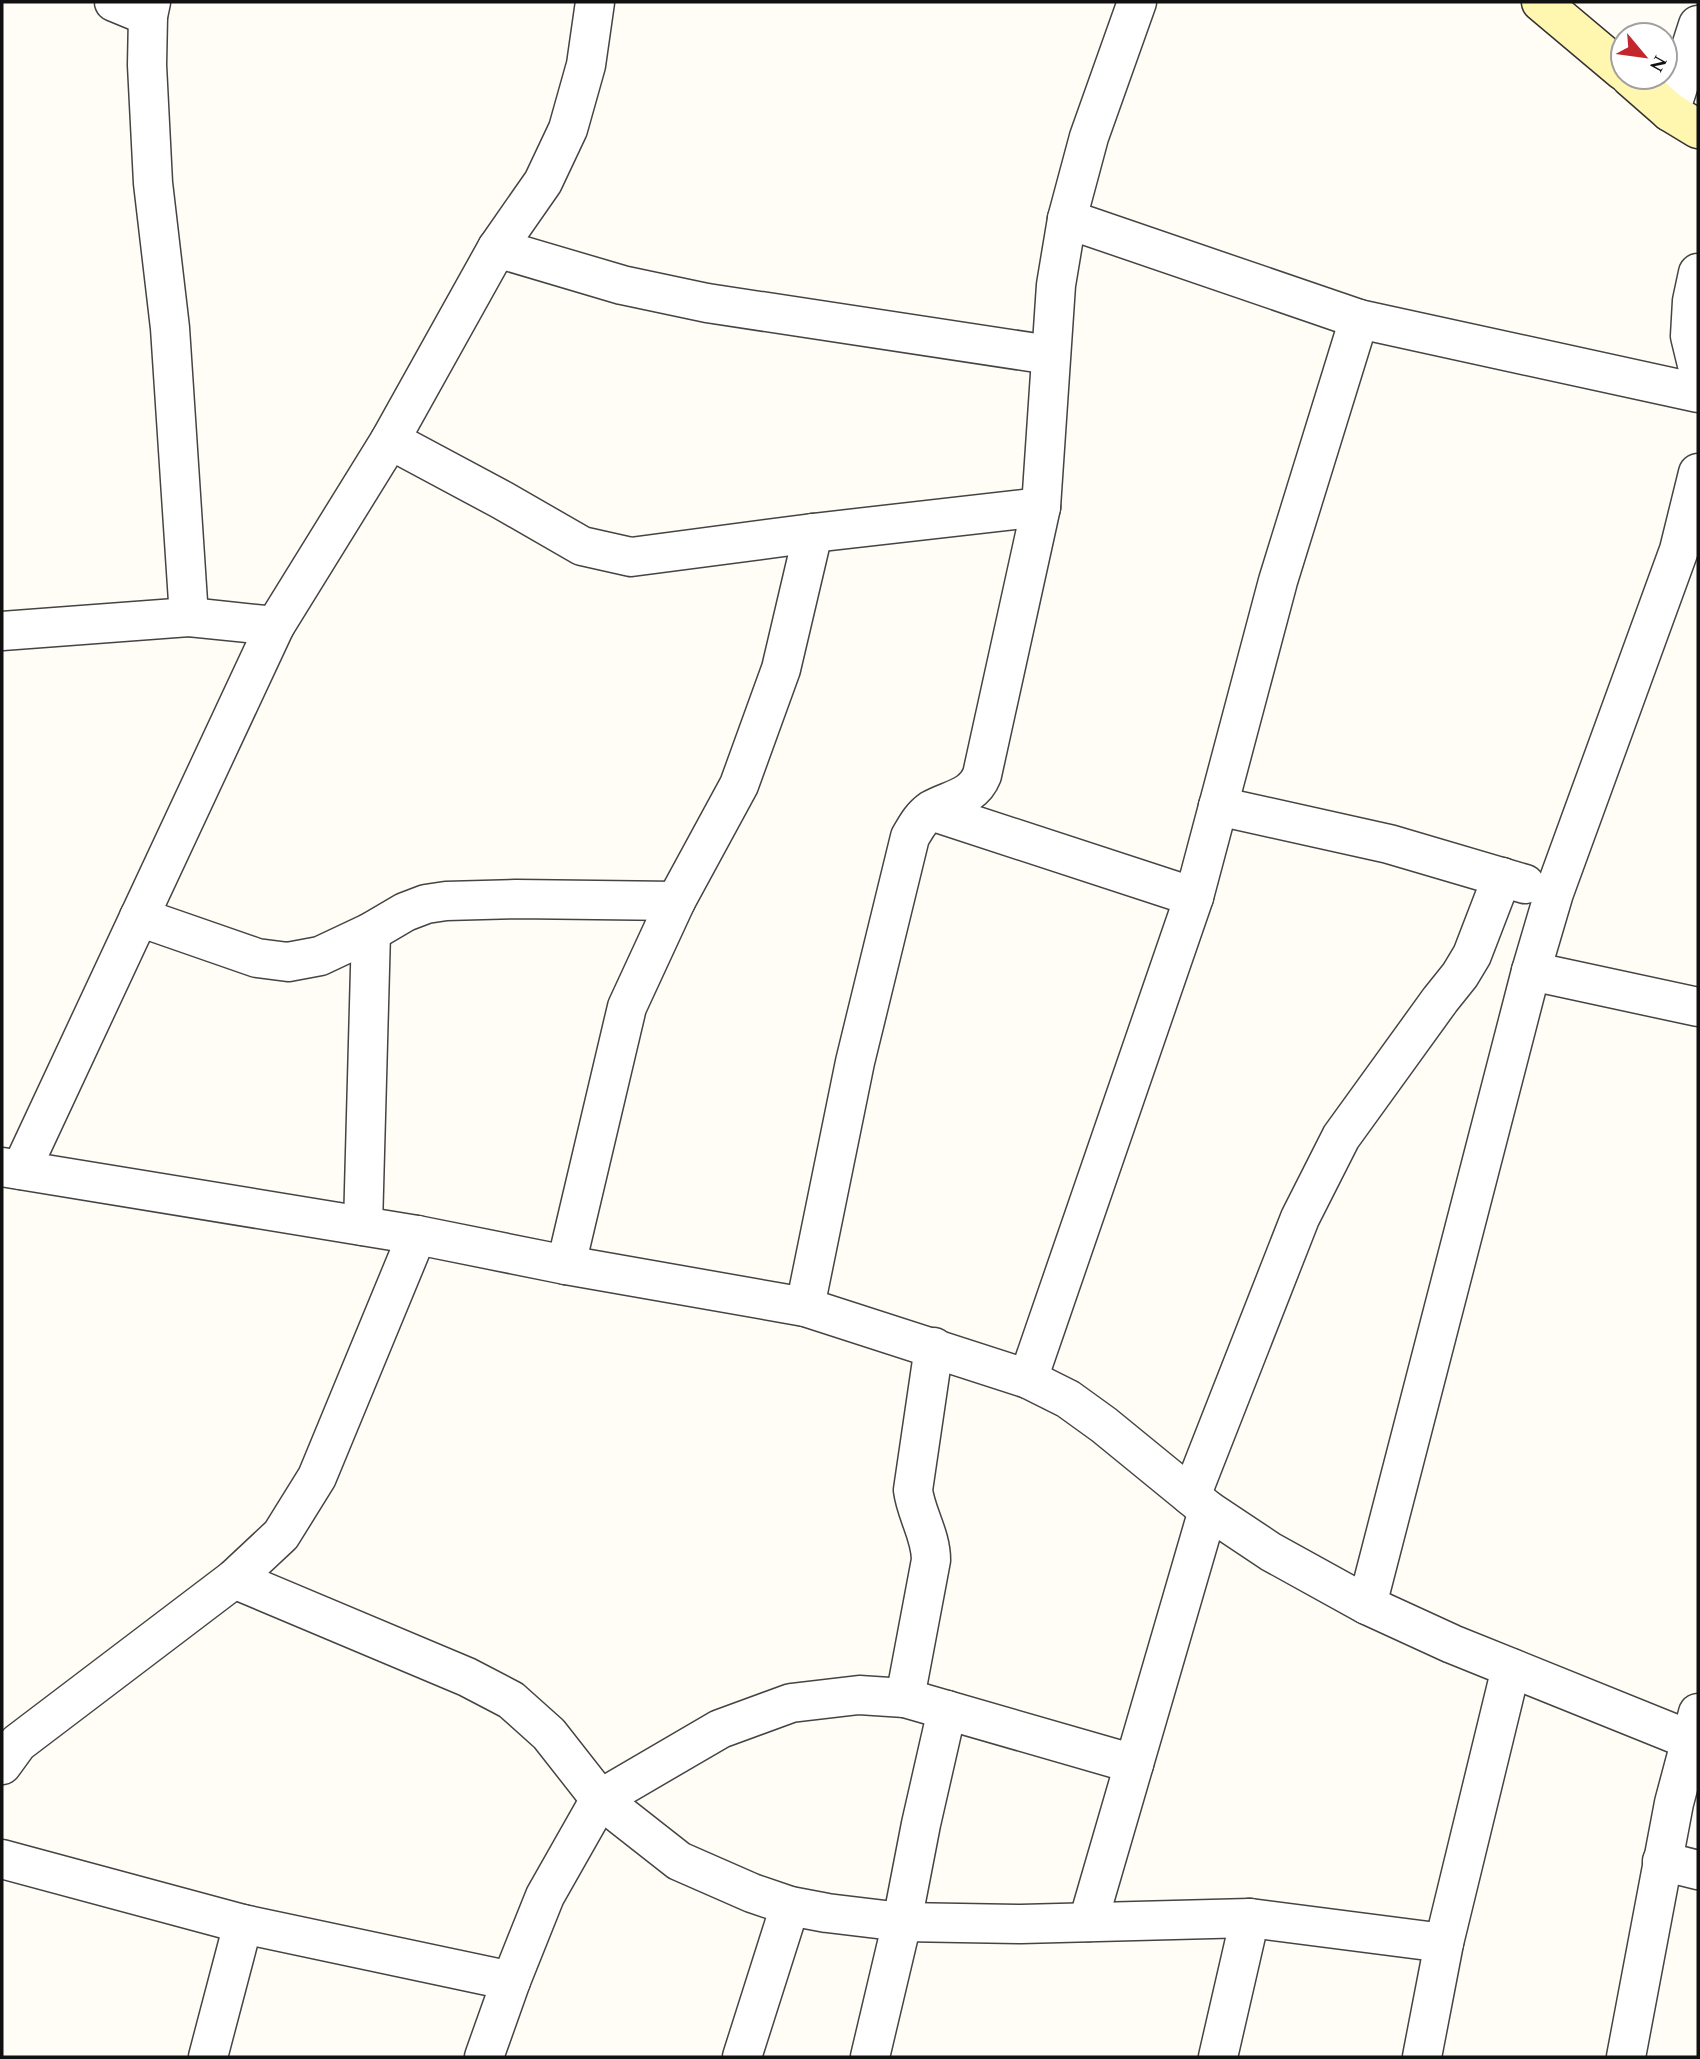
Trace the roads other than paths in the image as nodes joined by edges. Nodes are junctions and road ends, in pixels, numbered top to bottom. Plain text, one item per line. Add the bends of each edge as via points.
1 (595, 2) edge
2 (1137, 2) edge
3 (1541, 2) edge
4 (138, 7) edge
5 (1698, 25) edge
6 (1609, 59) edge
7 (1648, 91) edge
8 (1684, 120) edge
9 (1067, 219) junction
10 (497, 248) junction
11 (1698, 273) edge
12 (1359, 320) junction
13 (1050, 355) junction
14 (1698, 369) edge
15 (1698, 393) edge
16 (390, 440) junction
17 (1698, 473) edge
18 (1041, 508) junction
19 (813, 533) junction
20 (189, 617) junction
21 (275, 626) junction
22 (2, 631) edge
23 (1218, 806) junction
24 (931, 811) junction
25 (1502, 877) junction
26 (1554, 893) junction
27 (1194, 897) junction
28 (676, 901) junction
29 (139, 917) junction
30 (371, 932) junction
31 (1531, 971) junction
32 (1698, 1007) edge
33 (12, 1169) edge
34 (363, 1226) junction
35 (417, 1235) junction
36 (566, 1265) junction
37 (805, 1307) junction
38 (934, 1348) junction
39 (1028, 1379) junction
40 (1199, 1503) junction
41 (234, 1579) junction
42 (1367, 1605) junction
43 (1511, 1668) junction
44 (905, 1698) junction
45 (947, 1710) junction
46 (1694, 1727) edge
47 (1135, 1764) junction
48 (2, 1765) edge
49 (600, 1799) junction
50 (2, 1859) edge
51 (1680, 1865) edge
52 (790, 1906) junction
53 (1250, 1918) junction
54 (902, 1922) junction
55 (1088, 1922) junction
56 (243, 1924) junction
57 (1444, 1943) junction
58 (511, 1981) junction
59 (208, 2057) edge
60 (484, 2057) edge
61 (742, 2057) edge
62 (870, 2057) edge
63 (1218, 2057) edge
64 (1422, 2057) edge
65 (1626, 2057) edge

1 - 10 street via 586,65 568,129 544,181
2 - 9 street via 1089,137
3 - 6 street
4 - 20 street via 170,328
5 - 8 street
7 - 8 street
9 - 12 street
9 - 13 street
10 - 13 street via 622,285 707,303
10 - 16 street
11 - 14 street via 1690,336
12 - 15 street
12 - 23 street via 1278,581
13 - 18 street
16 - 19 street via 582,547 607,553 631,557
16 - 21 street
17 - 26 street via 1679,550
18 - 19 street
18 - 24 street via 982,775 970,793
19 - 28 street via 781,669 738,785
20 - 21 street
20 - 22 street
21 - 29 street
23 - 25 street via 1389,844
23 - 27 street
24 - 27 street
24 - 37 street via 911,837 855,1062
25 - 26 street
25 - 40 street via 1460,975 1341,1137 1319,1177 1300,1218
26 - 31 street
27 - 39 street
28 - 30 street via 446,901 405,912
28 - 36 street via 627,1007
29 - 30 street via 257,958 288,962 320,956
29 - 33 street
30 - 34 street
31 - 32 street
31 - 42 street
33 - 34 street
34 - 35 street
35 - 36 street
35 - 41 street via 317,1477 281,1535
36 - 37 street
37 - 38 street
38 - 39 street
38 - 44 street via 913,1490 931,1545 931,1560
39 - 40 street via 1068,1399 1104,1425
40 - 42 street via 1271,1552
40 - 47 street
41 - 48 street via 18,1742
41 - 49 street via 511,1700 550,1734
42 - 43 street
43 - 46 street
43 - 57 street
44 - 45 street
44 - 49 street via 859,1695 791,1703 720,1729
45 - 47 street
45 - 54 street
46 - 51 street
47 - 55 street
49 - 52 street via 679,1861
49 - 58 street via 545,1896
50 - 56 street
51 - 65 street
52 - 54 street
52 - 61 street
53 - 55 street
53 - 57 street
53 - 63 street
54 - 55 street
54 - 62 street
56 - 58 street
56 - 59 street
57 - 64 street
58 - 60 street

